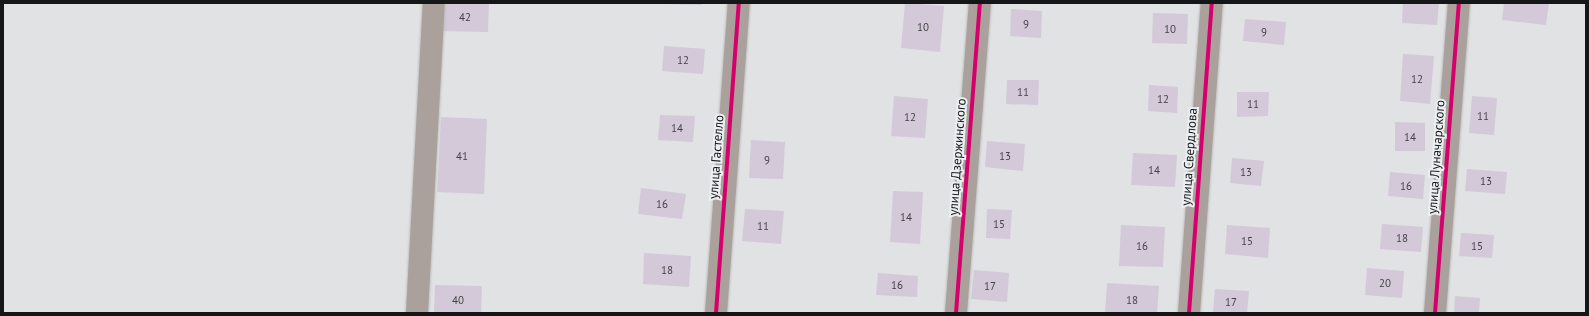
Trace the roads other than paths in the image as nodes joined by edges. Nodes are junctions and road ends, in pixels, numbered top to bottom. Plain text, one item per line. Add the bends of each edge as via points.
1 (434, 3) edge
2 (739, 3) edge
3 (980, 3) edge
4 (1212, 3) edge
5 (1459, 3) edge
6 (417, 313) edge
7 (716, 313) edge
8 (956, 313) edge
9 (1189, 313) edge
10 (1435, 313) edge

1 - 6 street
2 - 7 street, улица Гастелло
3 - 8 street, улица Дзержинского
4 - 9 street, улица Свердлова
5 - 10 street, улица Луначарского

